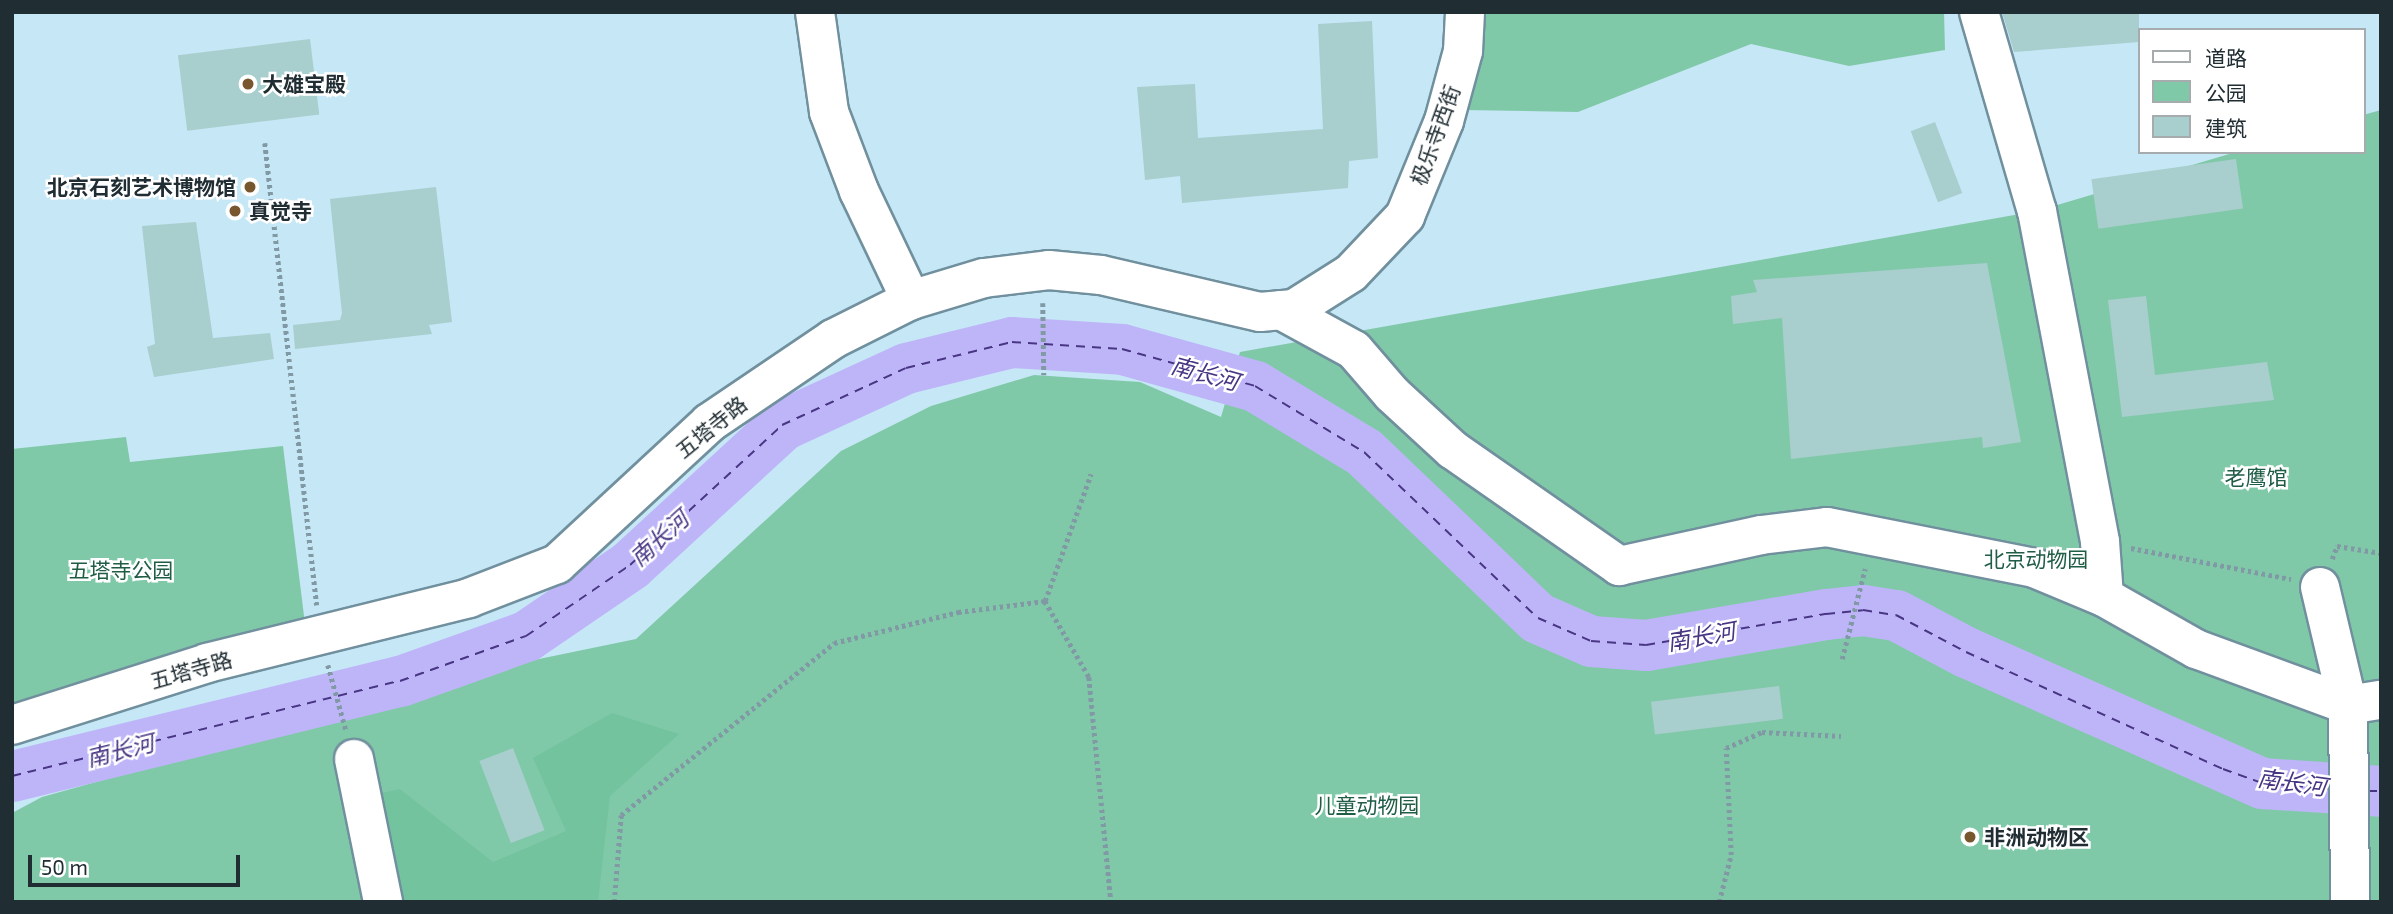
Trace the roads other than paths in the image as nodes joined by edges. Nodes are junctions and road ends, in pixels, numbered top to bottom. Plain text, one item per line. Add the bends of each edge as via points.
1 (815, 12) edge
2 (1465, 12) edge
3 (1979, 12) edge
4 (1405, 216) joint
5 (911, 300) junction
6 (1281, 310) junction
7 (2320, 587) road end
8 (2104, 597) junction
9 (2365, 702) edge
10 (12, 725) edge
11 (354, 759) road end
12 (383, 902) edge
13 (2350, 902) edge

1 - 5 street via 829,112 859,191
2 - 4 street, 极乐寺西街 via 1464,51 1444,121
3 - 8 street via 2037,211 2100,542
4 - 6 street, 五塔寺路 via 1351,272 1294,309
5 - 6 street, 五塔寺路 via 984,278 1042,271 1101,275 1260,312
5 - 10 street, 五塔寺路 via 833,339 709,423 557,564 323,647 207,663
6 - 8 street via 1354,350 1392,394 1453,450 1619,566 1761,535 1827,527 2034,568
7 - 9 street
8 - 9 street via 2196,649
9 - 13 street via 2349,853
11 - 12 street

